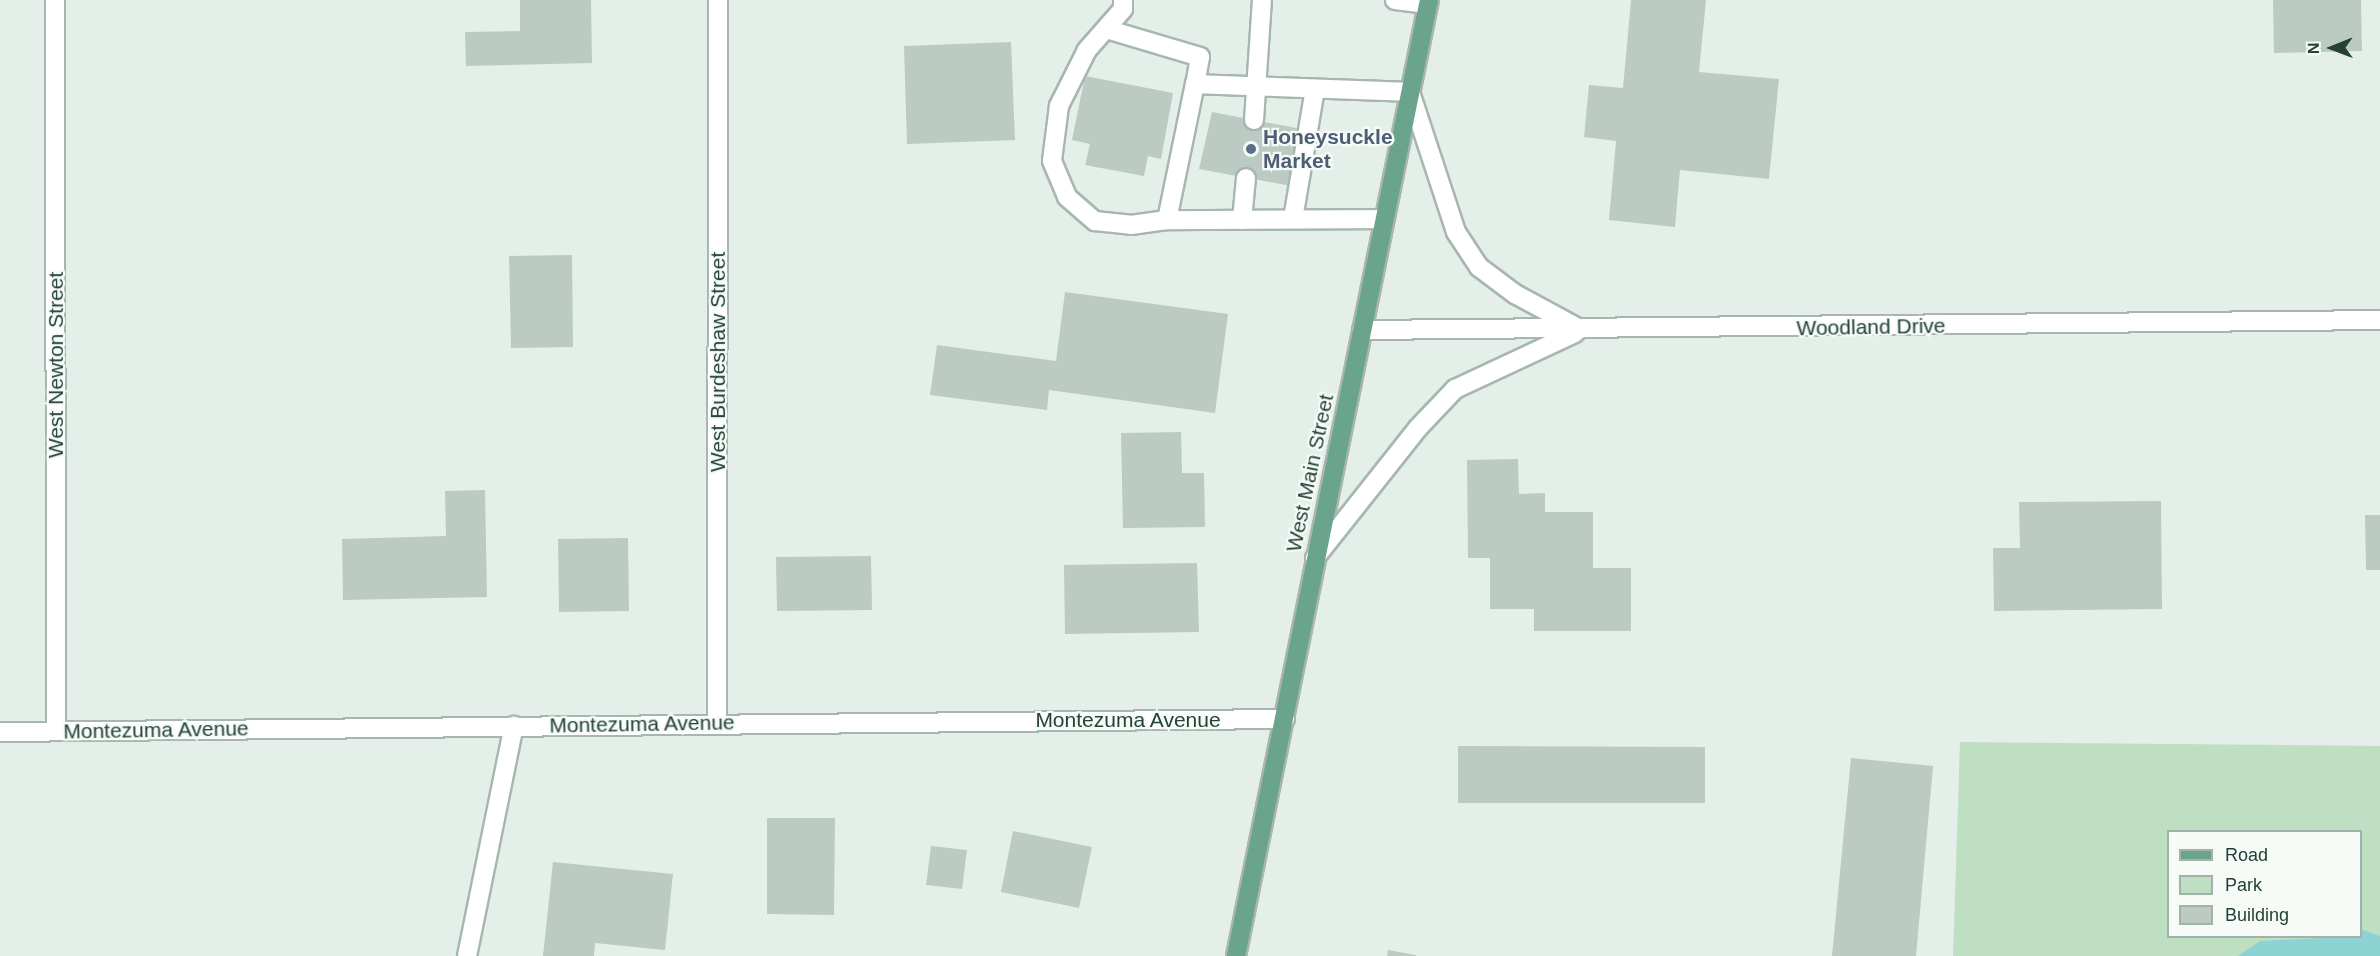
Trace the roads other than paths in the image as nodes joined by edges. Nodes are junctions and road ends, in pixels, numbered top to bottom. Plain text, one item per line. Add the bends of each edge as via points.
1 (55, 0) edge
2 (718, 0) edge
3 (1124, 0) edge
4 (1262, 0) edge
5 (1395, 0) edge
6 (1429, 2) edge
7 (1106, 29) junction
8 (1195, 84) junction
9 (1258, 86) junction
10 (1315, 88) junction
11 (1410, 92) junction
12 (1254, 120) dead end
13 (1246, 178) dead end
14 (1293, 219) junction
15 (1384, 219) junction
16 (1167, 220) junction
17 (1242, 220) junction
18 (2380, 320) edge
19 (1362, 330) junction
20 (1582, 330) junction
21 (1315, 558) junction
22 (1285, 719) junction
23 (717, 724) junction
24 (514, 726) junction
25 (56, 731) junction
26 (0, 732) edge
27 (467, 956) edge
28 (1236, 956) edge

1 - 25 street, West Newton Street
2 - 23 street, West Burdeshaw Street
3 - 7 street via 1124,9
4 - 9 street
5 - 6 street
6 - 11 main road, West Main Street
7 - 8 street via 1200,57
7 - 16 street via 1087,50 1059,106 1052,161 1067,197 1095,221 1131,225
8 - 9 street
8 - 16 street
9 - 10 street
9 - 12 street
10 - 11 street
10 - 14 street
11 - 15 main road, West Main Street
11 - 20 street via 1456,232 1479,267 1515,294
13 - 17 street
14 - 15 street
14 - 17 street
15 - 19 main road, West Main Street
16 - 17 street
18 - 20 street, Woodland Drive
19 - 20 street, Woodland Drive
19 - 21 main road, West Main Street
20 - 21 street via 1455,389 1418,428
21 - 22 main road, West Main Street
22 - 23 street, Montezuma Avenue
22 - 28 main road, West Main Street
23 - 24 street, Montezuma Avenue
24 - 25 street, Montezuma Avenue
24 - 27 street
25 - 26 street, Montezuma Avenue

